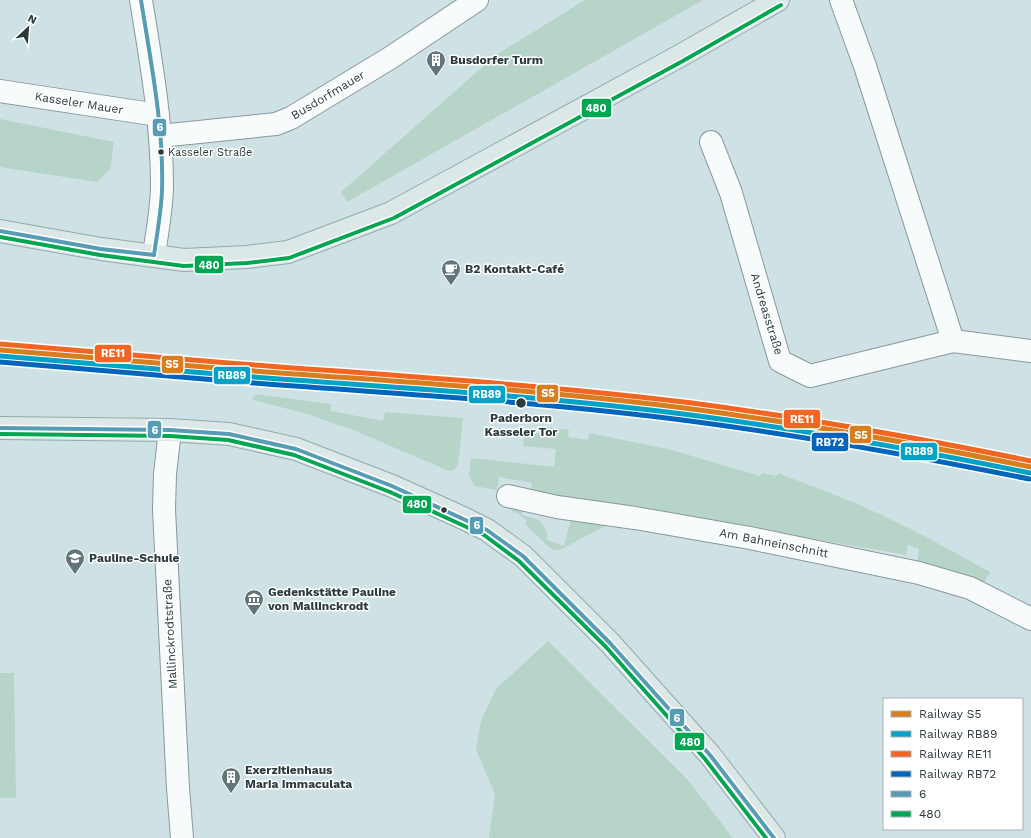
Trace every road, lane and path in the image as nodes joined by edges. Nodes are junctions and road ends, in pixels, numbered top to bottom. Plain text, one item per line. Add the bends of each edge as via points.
1 (141, 0) edge
2 (477, 0) edge
3 (778, 0) edge
4 (840, 0) edge
5 (0, 92) edge
6 (159, 126) junction
7 (711, 142) dead end
8 (0, 231) edge
9 (154, 255) junction
10 (953, 341) junction
11 (1031, 350) edge
12 (0, 428) edge
13 (170, 430) junction
14 (508, 496) dead end
15 (1031, 619) edge
16 (182, 838) edge
17 (774, 838) edge

1 - 6 street
2 - 6 street, Busdorfmauer via 390,58 276,124
3 - 9 main road via 391,213 288,252 184,260
4 - 10 street via 866,66
5 - 6 street, Kasseler Mauer
6 - 9 street via 162,186
7 - 10 street, Andreasstraße via 731,193 780,360 810,376
8 - 9 main road via 101,249
10 - 11 street, Andreasstraße
12 - 13 main road
13 - 16 street, Mallinckrodtstraße via 164,510
13 - 17 main road via 229,434 296,450 392,486 487,530 534,565 614,647 710,755
14 - 15 street, Am Bahneinschnitt via 556,508 635,518 750,538 919,573 970,588

